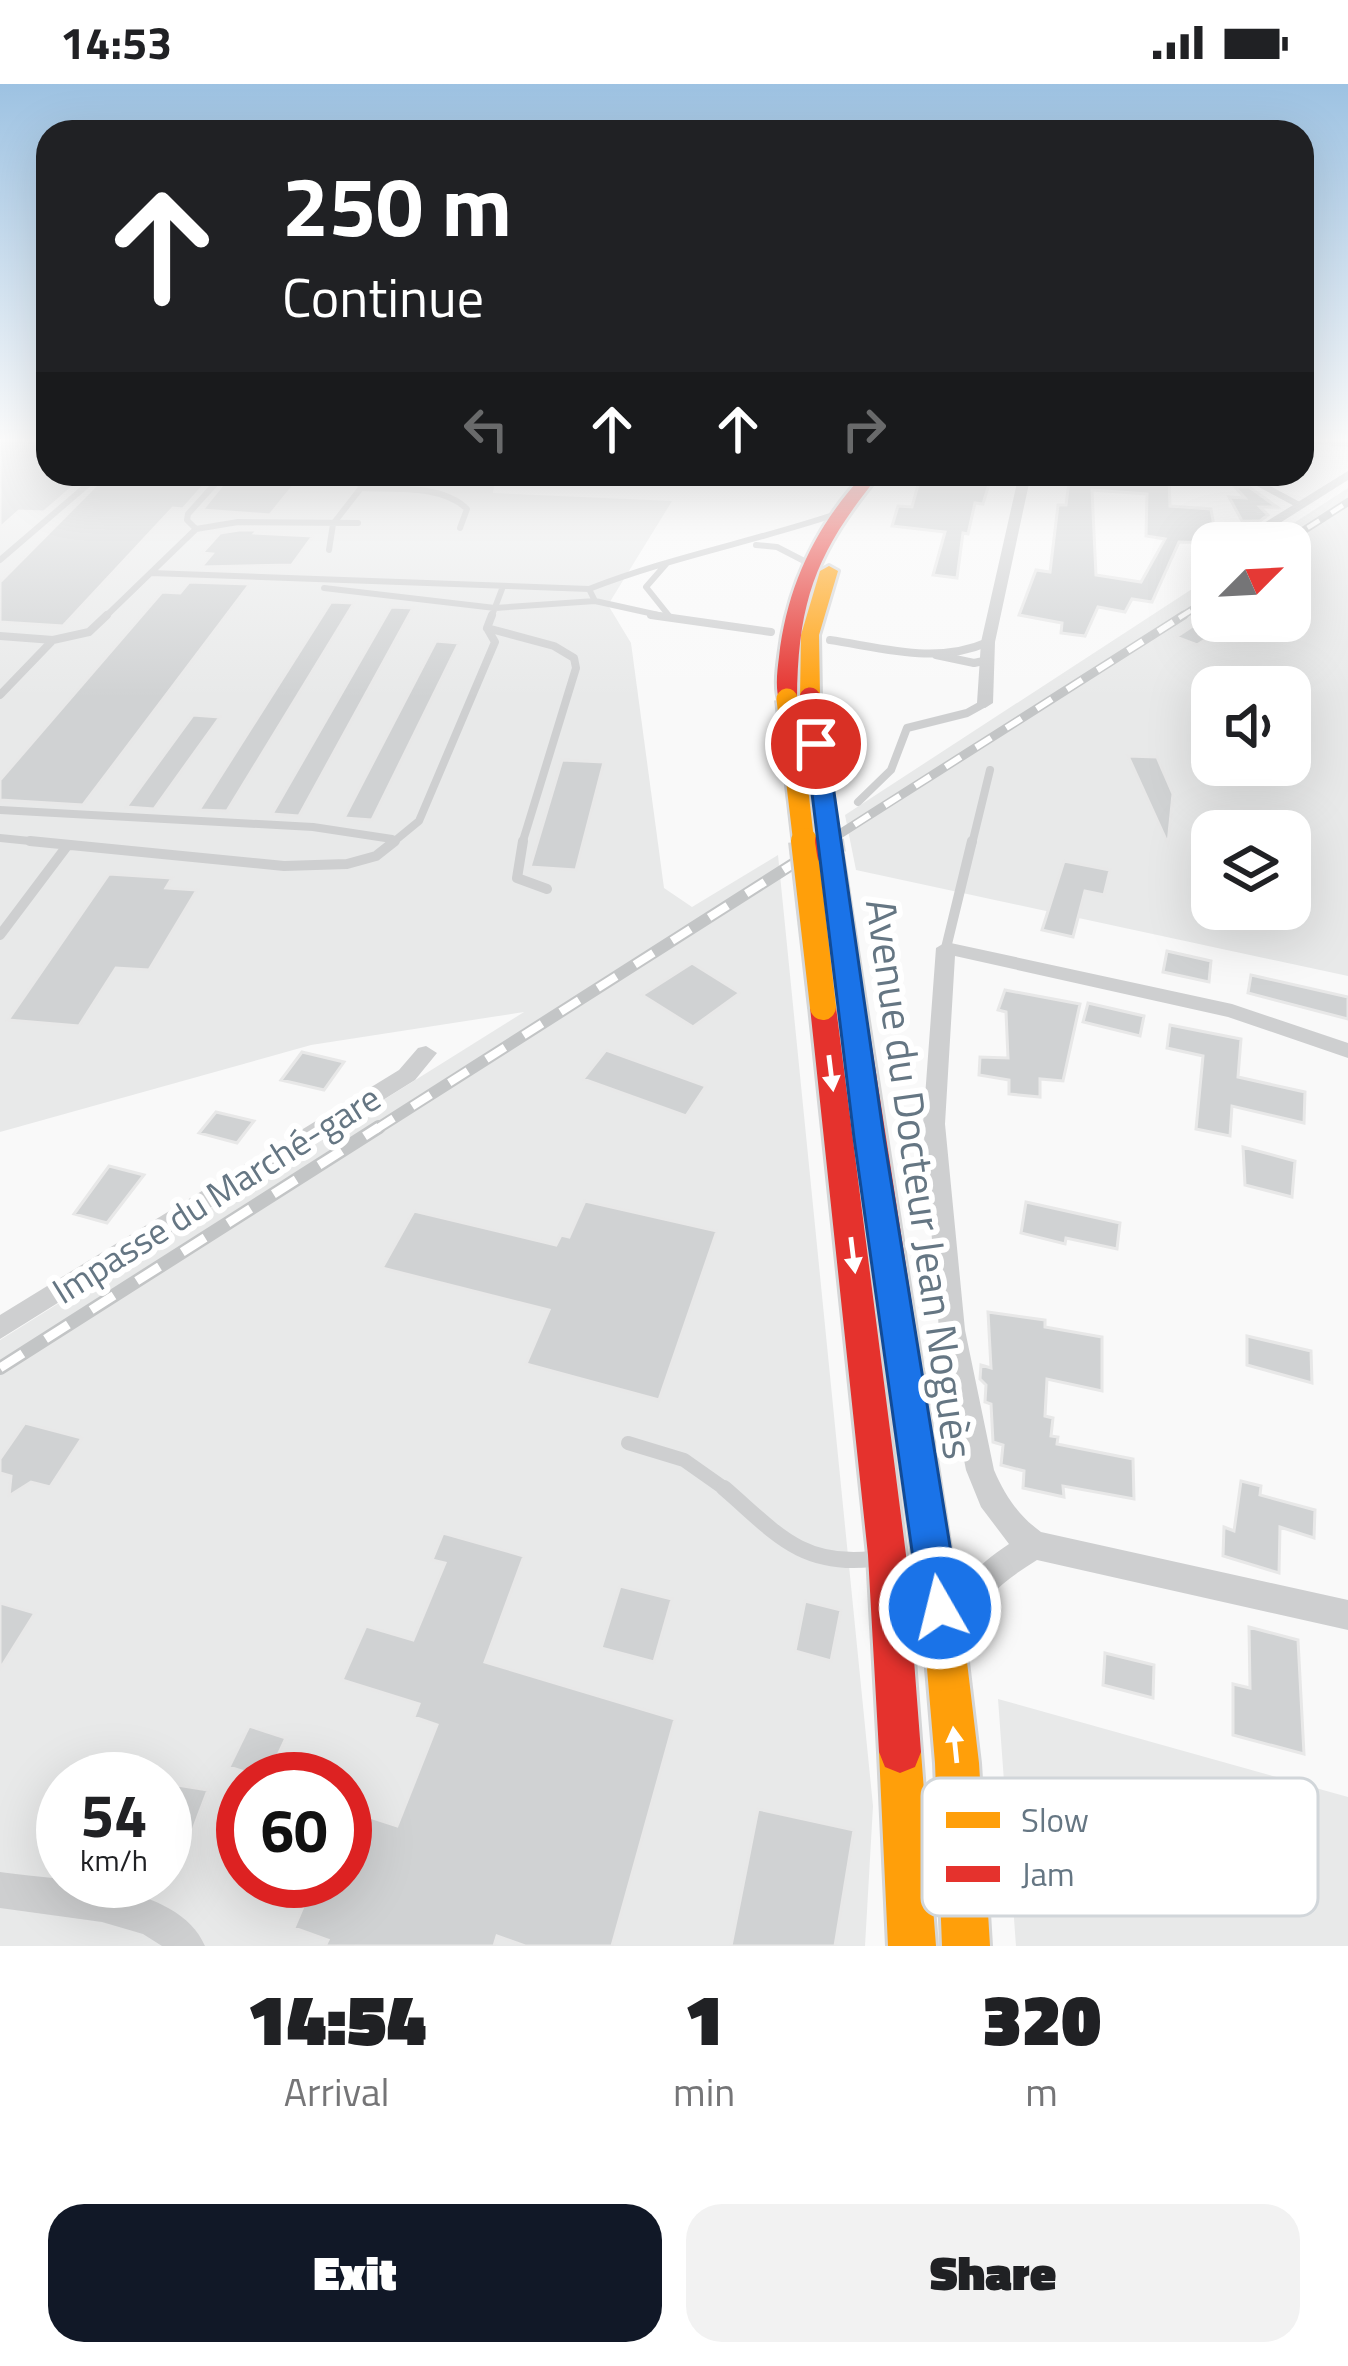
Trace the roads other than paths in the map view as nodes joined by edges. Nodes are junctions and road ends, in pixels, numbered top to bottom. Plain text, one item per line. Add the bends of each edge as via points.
1 (333, 524) edge
2 (41, 525) edge
3 (192, 525) edge
4 (221, 525) edge
5 (461, 525) edge
6 (803, 525) edge
7 (827, 525) edge
8 (851, 525) edge
9 (1013, 525) edge
10 (460, 528) dead end
11 (196, 529) junction
12 (746, 544) junction
13 (329, 550) dead end
14 (0, 560) edge
15 (670, 561) junction
16 (808, 563) junction
17 (151, 573) junction
18 (299, 581) junction
19 (503, 586) junction
20 (591, 586) junction
21 (595, 601) junction
22 (496, 608) junction
23 (673, 619) junction
24 (487, 628) junction
25 (771, 632) dead end
26 (0, 636) edge
27 (53, 640) junction
28 (830, 640) dead end
29 (988, 641) junction
30 (927, 652) junction
31 (988, 660) junction
32 (0, 695) edge
33 (799, 698) junction
34 (985, 703) joint
35 (990, 770) dead end
36 (858, 802) dead end
37 (0, 810) edge
38 (0, 838) edge
39 (392, 838) junction
40 (67, 846) junction
41 (548, 889) dead end
42 (0, 935) edge
43 (946, 948) junction
44 (1348, 1051) edge
45 (426, 1053) dead end
46 (0, 1328) edge
47 (628, 1443) dead end
48 (1034, 1545) junction
49 (887, 1555) junction
50 (1348, 1615) edge
51 (945, 1646) junction
52 (958, 1778) edge
53 (0, 1890) edge
54 (965, 1916) edge
55 (187, 1946) edge
56 (912, 1946) edge
57 (967, 1946) edge

1 - 13 lane
2 - 14 lane
3 - 11 lane
4 - 11 lane
5 - 10 lane
6 - 12 lane
7 - 16 main road
8 - 33 main road via 821,590
9 - 29 street
11 - 17 lane
12 - 15 lane
12 - 16 lane via 777,547
15 - 20 lane
15 - 23 lane via 646,587
16 - 33 main road via 790,611
17 - 18 lane
17 - 27 lane via 89,632
18 - 19 lane
18 - 22 lane
19 - 20 lane
19 - 22 lane
20 - 21 lane
21 - 22 lane
21 - 23 lane
22 - 24 lane
23 - 25 lane
24 - 39 lane via 495,642 419,821
24 - 41 lane via 574,658 516,866 517,878
26 - 27 lane
27 - 32 lane
28 - 30 lane
29 - 30 lane
29 - 31 street
30 - 31 lane
31 - 34 street
33 -> 49 main road, Avenue du Docteur Jean Noguès, bridge via 823,1007
33 - 51 main road, Avenue du Docteur Jean Noguès, bridge via 830,854
34 - 36 lane via 907,728 890,778
35 - 43 lane
37 - 39 lane
38 - 40 lane
39 - 40 lane via 376,856 347,864 284,866
40 - 42 lane
43 - 44 street via 1232,1012
43 - 48 street via 934,1124 952,1330 980,1471 1013,1529
45 - 46 street, Impasse du Marché-gare via 407,1075
47 - 49 lane via 690,1462 791,1548 819,1561
48 - 50 street
48 - 51 street via 971,1591
49 - 56 main road, Avenue du Docteur Jean Noguès
52 -> 51 main road, Avenue du Docteur Jean Noguès
53 - 55 street via 152,1916
57 -> 54 main road, Avenue du Docteur Jean Noguès

